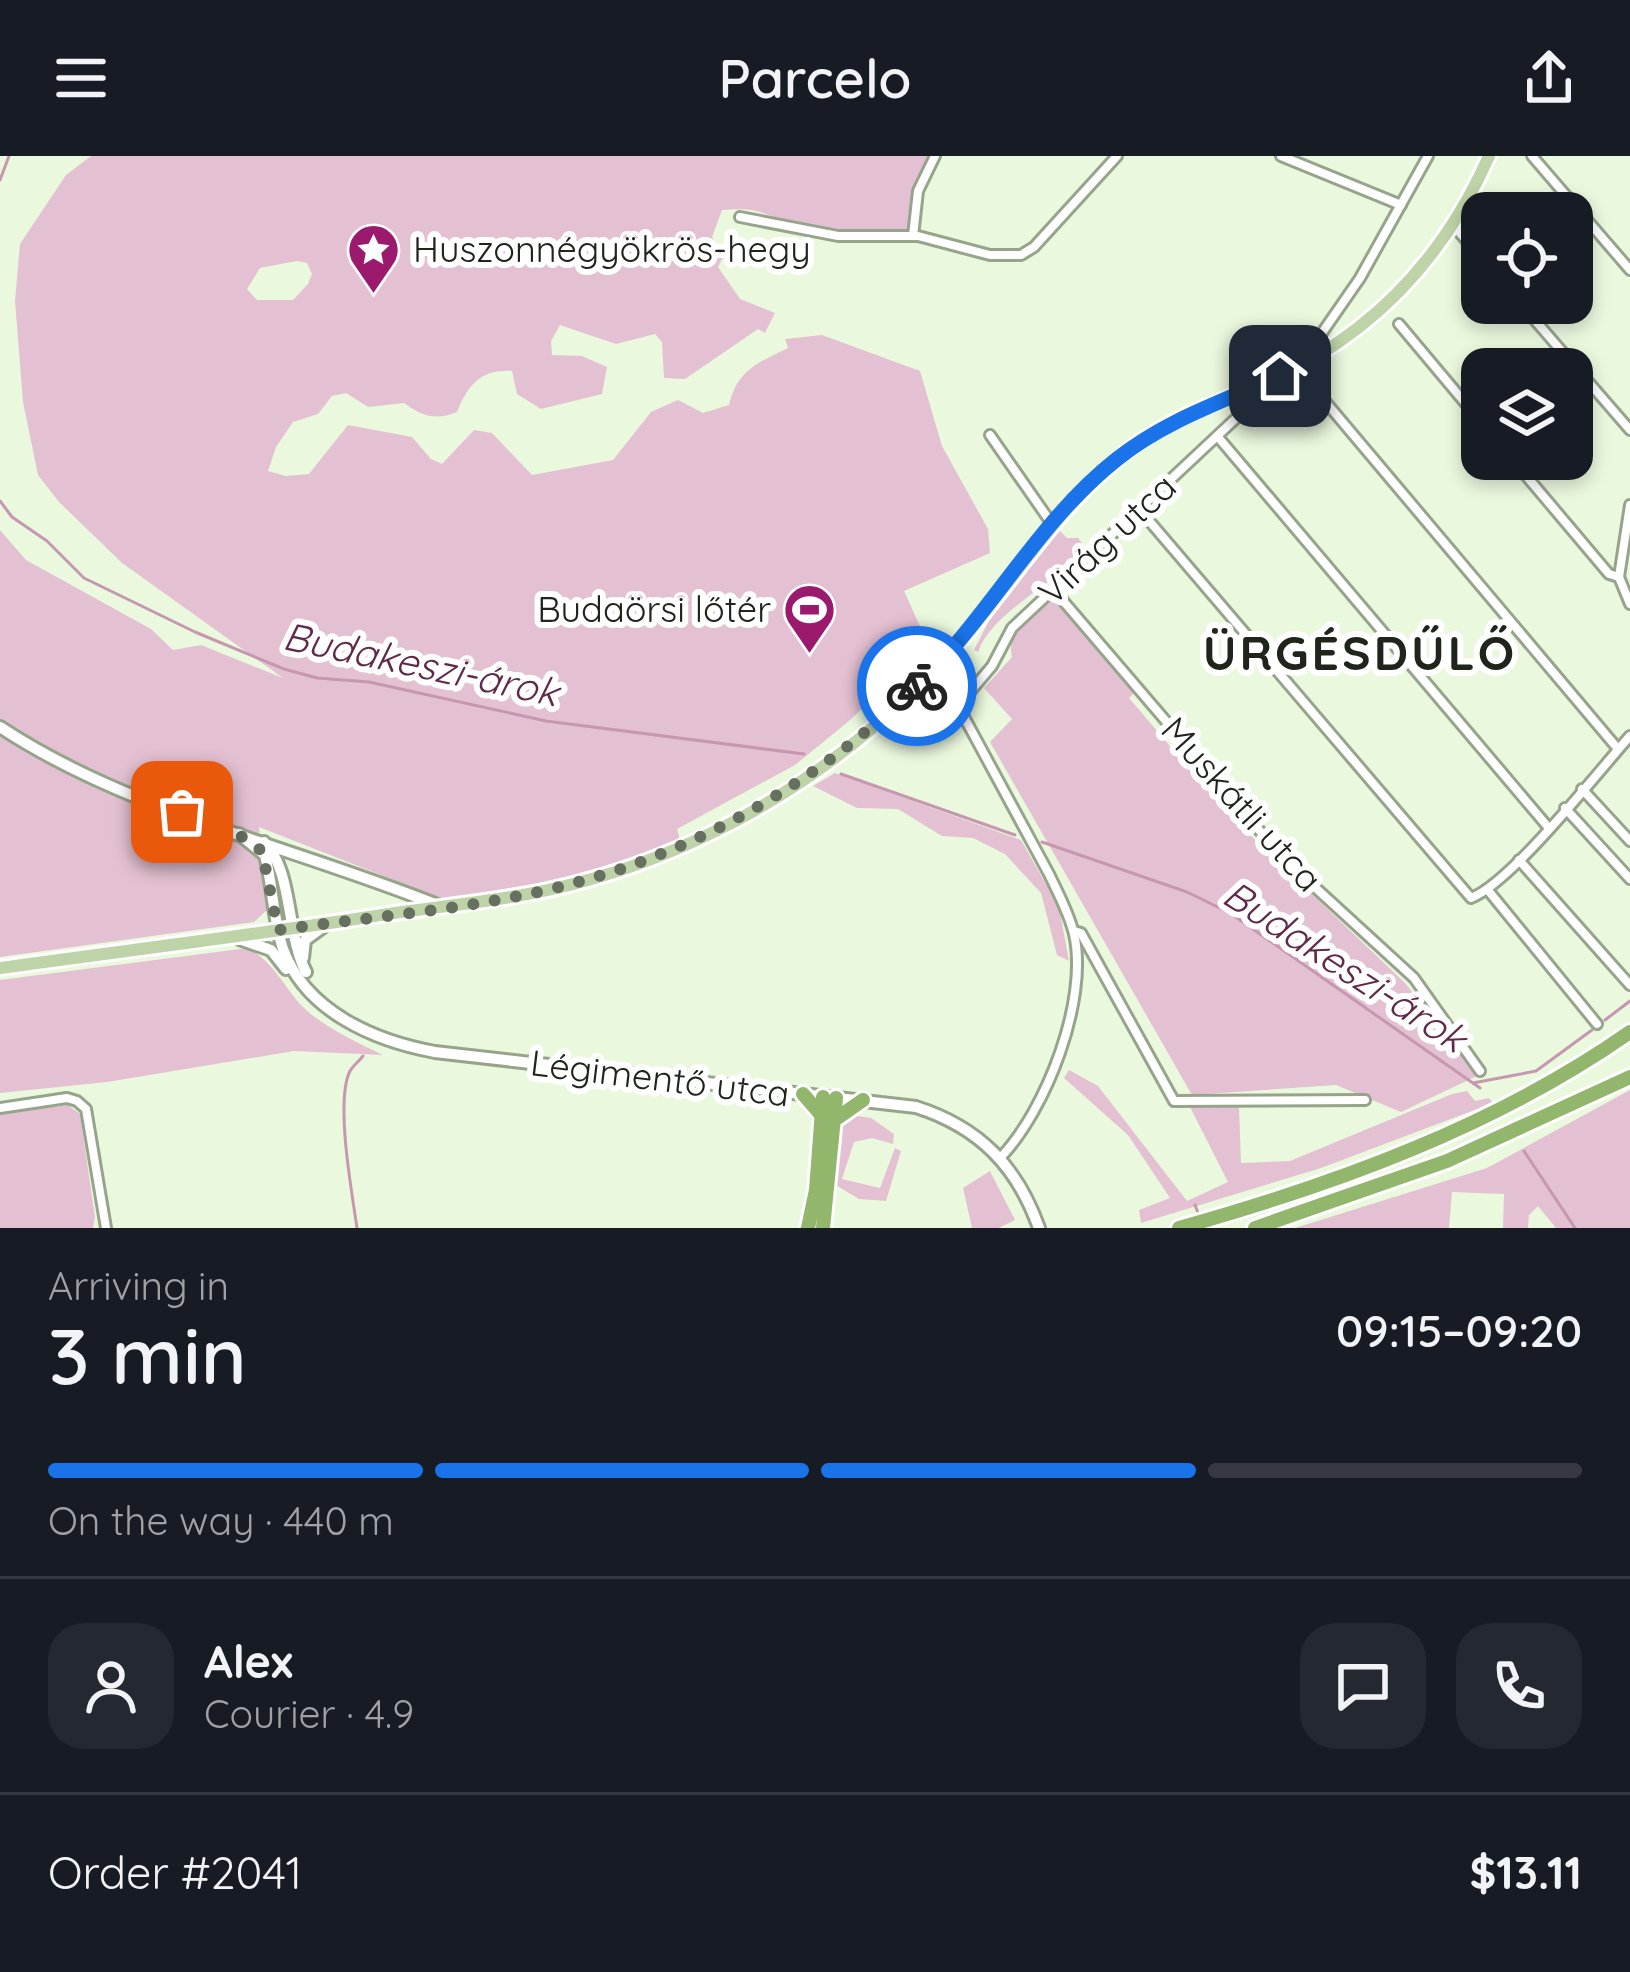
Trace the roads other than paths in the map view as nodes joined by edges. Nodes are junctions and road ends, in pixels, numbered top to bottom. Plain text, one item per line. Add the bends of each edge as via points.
1 (935, 156) edge
2 (1117, 156) edge
3 (1281, 156) edge
4 (1428, 156) edge
5 (1489, 156) edge
6 (1532, 156) edge
7 (1401, 205) junction
8 (740, 217) dead end
9 (1454, 226) junction
10 (1461, 234) edge
11 (913, 236) junction
12 (1630, 270) edge
13 (1399, 324) dead end
14 (1538, 324) edge
15 (1311, 361) junction
16 (1297, 368) junction
17 (1268, 381) junction
18 (1461, 398) edge
19 (1630, 430) edge
20 (990, 435) dead end
21 (1218, 437) junction
22 (1530, 480) edge
23 (1630, 506) edge
24 (1138, 509) junction
25 (1052, 524) junction
26 (1619, 577) junction
27 (1052, 589) junction
28 (1630, 604) edge
29 (937, 667) junction
30 (958, 706) junction
31 (0, 727) edge
32 (1630, 736) edge
33 (1618, 749) junction
34 (1582, 789) junction
35 (1565, 808) junction
36 (1548, 827) junction
37 (238, 834) junction
38 (262, 840) junction
39 (1630, 841) edge
40 (1519, 860) junction
41 (1630, 879) edge
42 (1487, 889) junction
43 (401, 891) junction
44 (274, 903) junction
45 (443, 907) junction
46 (401, 912) junction
47 (329, 923) junction
48 (285, 929) junction
49 (1074, 931) junction
50 (252, 934) junction
51 (226, 938) junction
52 (0, 968) edge
53 (306, 972) junction
54 (1630, 985) edge
55 (320, 1000) junction
56 (1598, 1024) dead end
57 (1630, 1032) edge
58 (1480, 1071) dead end
59 (1630, 1077) edge
60 (803, 1094) junction
61 (829, 1098) junction
62 (863, 1100) junction
63 (1365, 1100) dead end
64 (0, 1108) edge
65 (828, 1118) junction
66 (1000, 1157) junction
67 (1186, 1226) edge
68 (106, 1228) edge
69 (808, 1228) edge
70 (823, 1228) edge
71 (1040, 1228) edge
72 (1259, 1228) edge

1 - 11 street via 918,191
2 - 11 street via 1021,255
3 - 7 street
4 - 7 street
5 - 9 main road
6 - 12 street
7 - 15 street
8 - 11 street via 838,236
9 - 10 street
9 - 15 main road via 1393,300
13 - 18 street
14 - 19 street
15 - 16 main road
16 - 17 main road
16 - 33 street
17 - 21 street, Virág utca
17 - 25 main road via 1142,440
20 - 25 street
21 - 24 street, Virág utca
21 - 36 street
22 - 26 street
23 - 26 street
24 - 27 street, Virág utca
24 - 42 street via 1471,898
25 - 29 main road
26 - 28 street
27 - 30 street, Virág utca via 1004,637 992,666
27 - 58 street, Muskátli utca via 1282,858 1414,978
29 - 30 street
29 - 45 main road via 842,752 713,833 551,890
30 - 49 street
31 - 37 main road via 89,777
32 - 33 street
33 - 34 street
34 - 35 street
34 - 39 street
35 - 36 street
35 - 41 street
36 - 40 street
37 - 38 main road
37 - 44 main road via 265,855
38 - 43 main road
38 - 48 main road via 279,863
40 - 42 street
40 - 54 street
42 - 56 street
43 - 45 main road
43 - 46 main road
44 - 48 main road
44 - 50 main road
45 - 46 main road
46 - 47 main road
47 - 48 main road
47 - 53 main road via 305,940
48 - 50 main road
48 - 53 main road
48 - 55 main road, Légimentő utca via 295,971
49 - 63 street via 1174,1101
49 - 66 street via 1068,1024 1038,1106
50 - 51 main road
51 - 52 main road
51 - 55 main road via 271,950
53 - 55 main road
55 - 60 main road, Légimentő utca via 362,1031 402,1046
57 - 67 highway via 1462,1127
59 - 72 highway via 1447,1161
60 - 61 main road, Légimentő utca
60 - 65 highway
61 - 62 main road, Légimentő utca
61 - 65 highway
62 - 65 highway
62 - 66 main road, Légimentő utca via 953,1120
64 - 68 street via 67,1098 86,1109
65 - 69 highway
65 - 70 highway
66 - 71 main road, Légimentő utca

